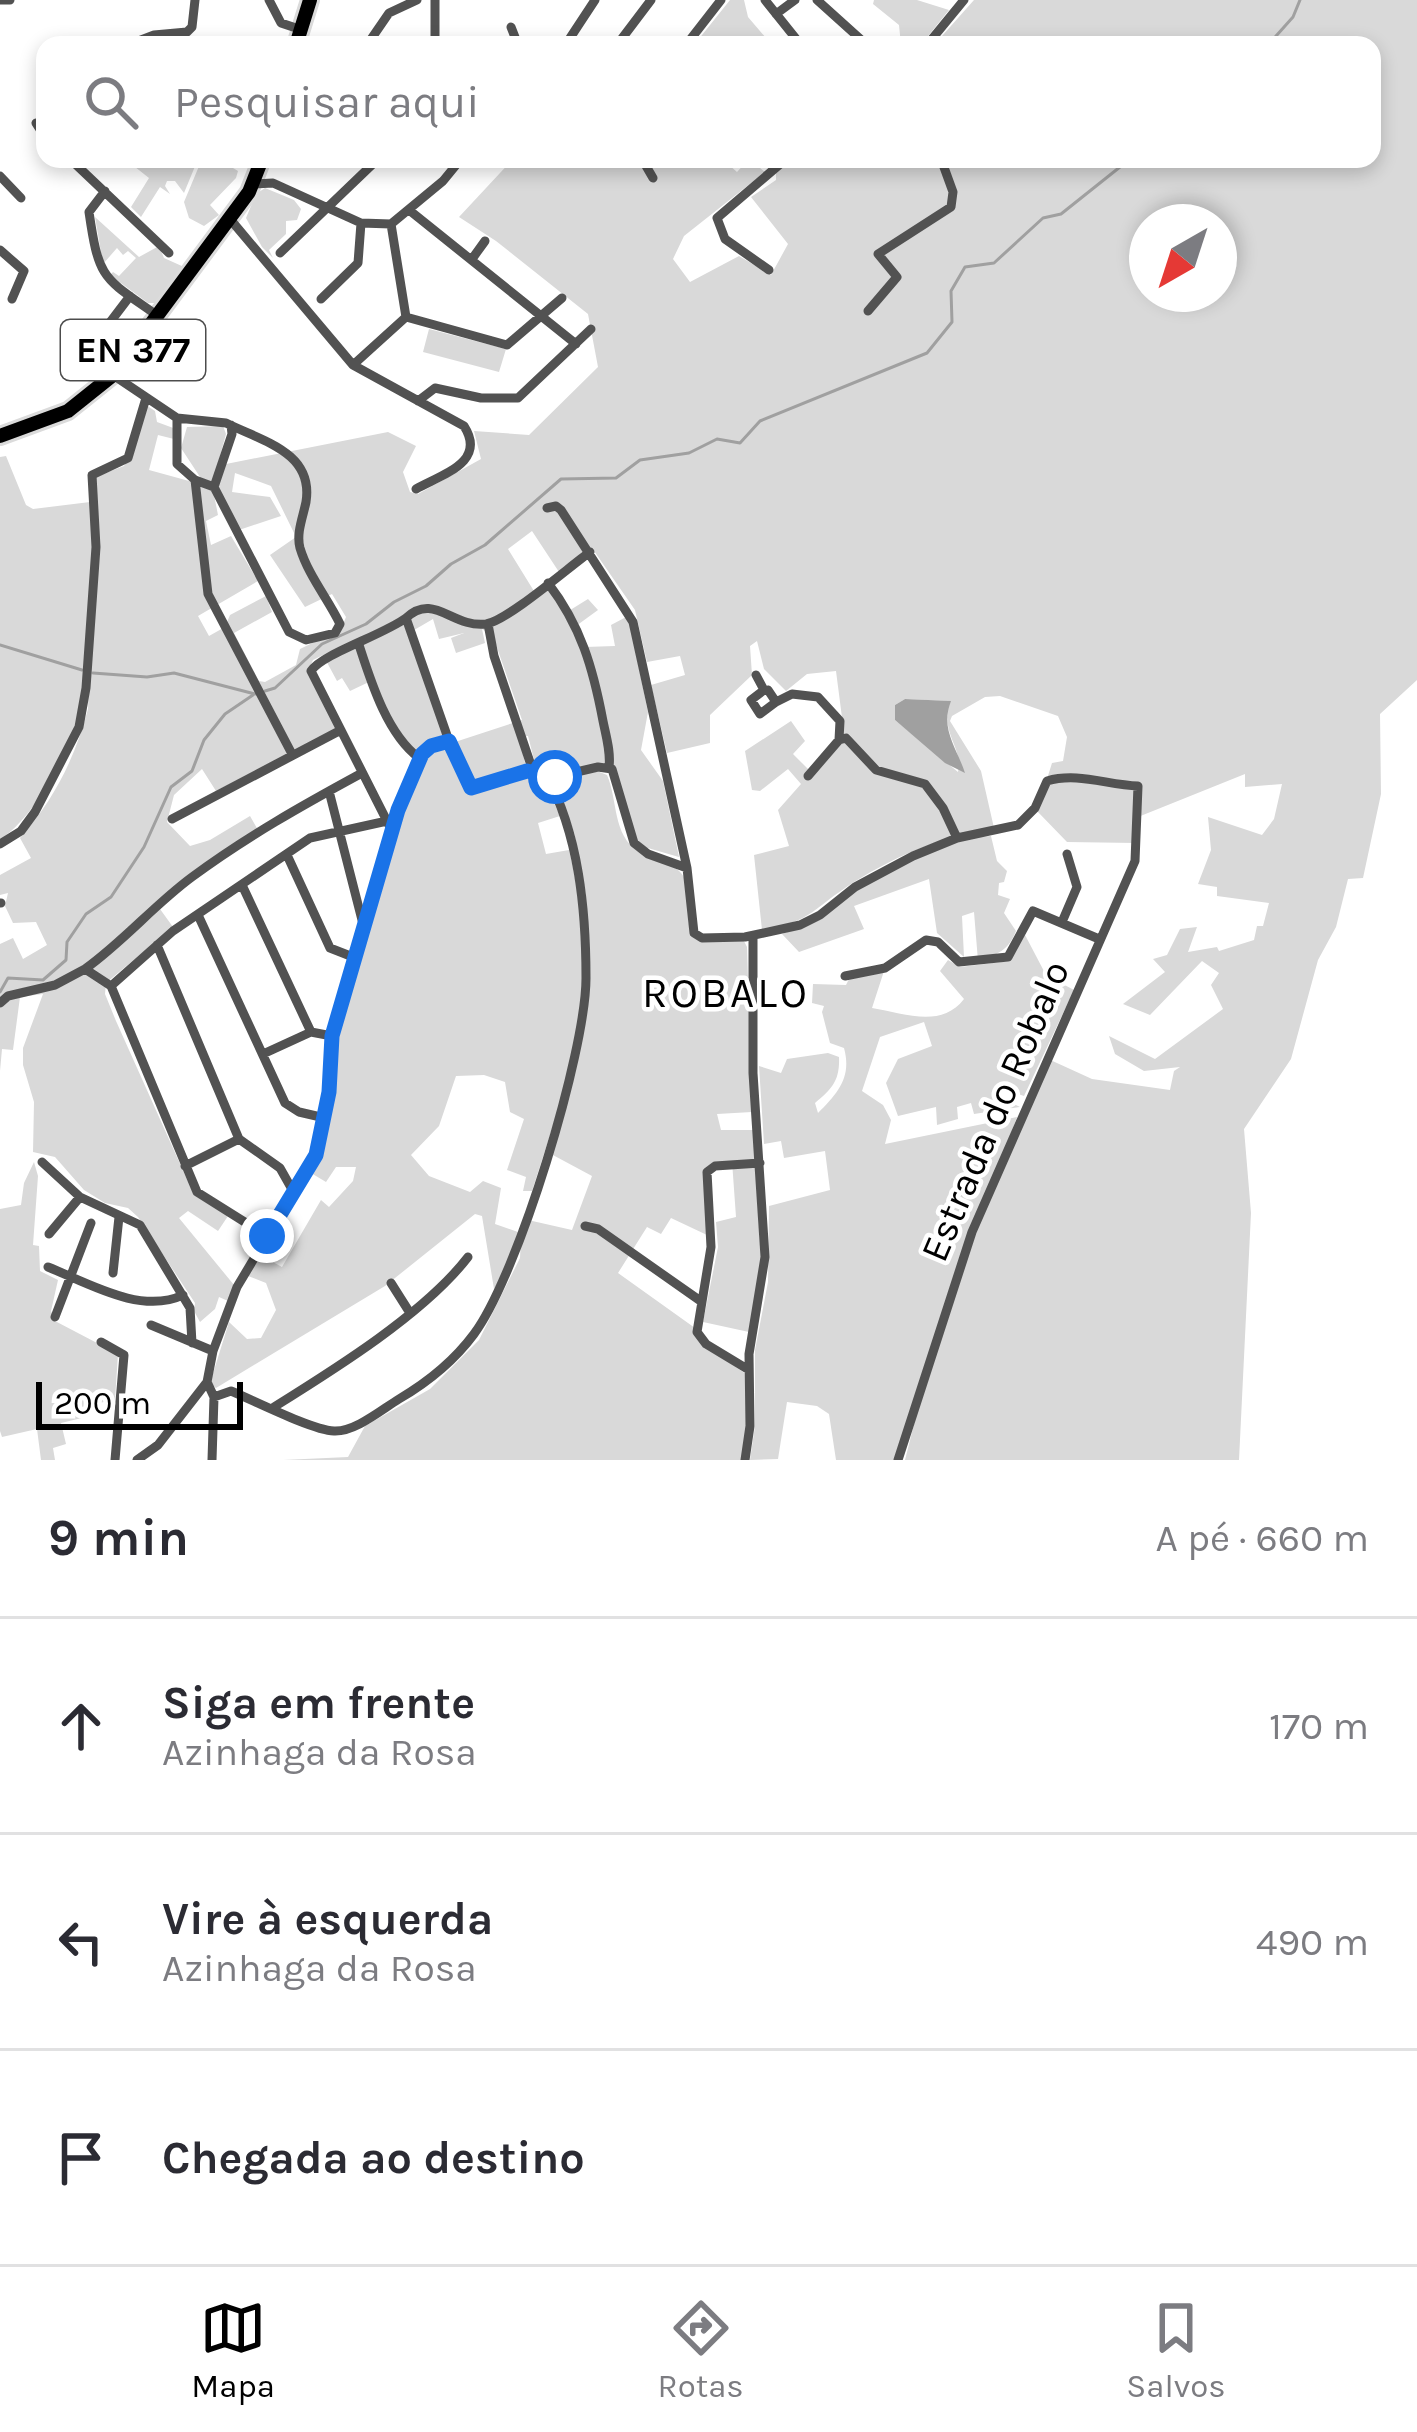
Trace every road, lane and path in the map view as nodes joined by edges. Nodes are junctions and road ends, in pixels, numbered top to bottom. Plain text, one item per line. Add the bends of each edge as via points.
1 (0, 0) edge
2 (10, 0) edge
3 (195, 0) edge
4 (269, 0) edge
5 (310, 0) edge
6 (435, 0) edge
7 (595, 0) edge
8 (721, 0) edge
9 (765, 0) edge
10 (795, 0) edge
11 (817, 0) edge
12 (964, 0) edge
13 (648, 1) edge
14 (411, 2) edge
15 (776, 14) junction
16 (434, 25) junction
17 (511, 27) dead end
18 (151, 36) edge
19 (297, 36) edge
20 (298, 36) edge
21 (372, 36) edge
22 (435, 36) edge
23 (514, 36) edge
24 (571, 36) edge
25 (623, 36) edge
26 (693, 36) edge
27 (794, 36) edge
28 (857, 36) edge
29 (934, 36) edge
30 (80, 168) edge
31 (259, 168) edge
32 (369, 168) edge
33 (450, 168) edge
34 (647, 168) edge
35 (775, 168) edge
36 (944, 168) edge
37 (0, 176) edge
38 (653, 178) dead end
39 (254, 184) junction
40 (105, 191) junction
41 (21, 198) dead end
42 (328, 208) junction
43 (409, 210) junction
44 (230, 219) junction
45 (361, 223) junction
46 (391, 224) junction
47 (485, 241) dead end
48 (0, 250) edge
49 (170, 253) dead end
50 (280, 253) dead end
51 (472, 259) junction
52 (769, 270) dead end
53 (130, 296) junction
54 (562, 298) dead end
55 (12, 299) dead end
56 (321, 299) dead end
57 (868, 311) dead end
58 (158, 316) junction
59 (542, 316) junction
60 (406, 317) junction
61 (591, 329) dead end
62 (95, 342) dead end
63 (577, 344) junction
64 (353, 365) junction
65 (112, 375) junction
66 (146, 398) junction
67 (418, 401) junction
68 (177, 418) junction
69 (231, 425) junction
70 (0, 436) edge
71 (195, 480) junction
72 (214, 488) junction
73 (416, 489) dead end
74 (547, 508) dead end
75 (590, 552) junction
76 (548, 583) junction
77 (406, 618) junction
78 (488, 624) junction
79 (359, 645) junction
80 (756, 675) dead end
81 (768, 690) dead end
82 (776, 702) junction
83 (341, 730) junction
84 (839, 740) junction
85 (449, 741) junction
86 (292, 754) junction
87 (419, 758) junction
88 (609, 767) junction
89 (533, 771) junction
90 (362, 773) junction
91 (546, 774) junction
92 (808, 776) dead end
93 (329, 791) junction
94 (172, 819) dead end
95 (389, 825) junction
96 (340, 832) junction
97 (957, 838) junction
98 (4, 842) edge
99 (1067, 854) dead end
100 (286, 855) junction
101 (687, 868) junction
102 (242, 885) junction
103 (198, 915) junction
104 (1061, 922) junction
105 (363, 924) junction
106 (753, 936) junction
107 (1099, 939) junction
108 (157, 945) junction
109 (353, 957) junction
110 (85, 970) junction
111 (845, 976) dead end
112 (111, 986) junction
113 (0, 1004) edge
114 (311, 1032) junction
115 (332, 1036) junction
116 (262, 1054) junction
117 (325, 1118) junction
118 (239, 1139) junction
119 (42, 1162) dead end
120 (760, 1163) junction
121 (184, 1166) junction
122 (293, 1190) junction
123 (80, 1197) junction
124 (119, 1216) junction
125 (91, 1223) dead end
126 (585, 1226) dead end
127 (49, 1234) dead end
128 (267, 1236) junction
129 (468, 1257) dead end
130 (48, 1267) dead end
131 (113, 1273) dead end
132 (71, 1276) junction
133 (392, 1283) dead end
134 (183, 1294) junction
135 (702, 1302) junction
136 (410, 1313) junction
137 (55, 1317) dead end
138 (151, 1325) dead end
139 (101, 1342) dead end
140 (192, 1342) junction
141 (213, 1352) junction
142 (749, 1370) junction
143 (207, 1382) junction
144 (214, 1397) junction
145 (291, 1397) junction
146 (273, 1408) junction
147 (292, 1415) junction
148 (115, 1460) edge
149 (137, 1460) edge
150 (212, 1460) edge
151 (745, 1460) edge
152 (898, 1460) edge

1 - 2 street
3 - 18 street via 187,32
4 - 19 street
5 - 20 main road
6 - 16 street
7 - 24 street
8 - 26 street
9 - 15 street
10 - 15 street
11 - 28 street
12 - 29 street
13 - 25 street
14 - 16 street
14 - 21 street
15 - 27 street
16 - 22 street
17 - 23 street
30 - 40 street
31 - 39 main road, EN 377
32 - 42 street
33 - 43 street
34 - 38 street
35 - 52 street via 717,218 725,239
36 - 57 street via 951,207 873,253 897,277
37 - 41 street
39 - 42 street
39 - 44 main road, EN 377
40 - 49 street
40 - 53 street via 89,212 99,268
42 - 45 street
42 - 50 street
43 - 46 street
43 - 51 street
44 - 58 main road, EN 377
44 - 64 street
45 - 46 street
45 - 56 street via 358,263
46 - 60 street
47 - 51 street
48 - 55 street via 24,271
51 - 59 street
53 - 58 street
53 - 62 street
54 - 59 street
58 - 65 main road, EN 377
59 - 60 street via 507,345
59 - 63 street
60 - 64 street
61 - 63 street
63 - 67 street via 518,398 435,388
64 - 67 street
65 - 66 street
65 - 70 main road, EN 377 via 68,411
66 - 68 street
66 - 98 street via 128,458 91,479 96,547 80,727 35,812
67 - 73 street via 473,440 466,462
68 - 69 street
68 - 71 street via 177,464
69 - 72 street
69 - 72 street via 300,464 307,490 299,543 340,624 335,633 306,640 289,632
71 - 72 street
71 - 86 street via 208,594
74 - 75 street via 562,510
75 - 76 street
75 - 101 street via 633,622
76 - 78 street
76 - 88 street via 585,644
77 - 78 street via 428,606
77 - 79 street
77 - 85 street
78 - 89 street
79 - 83 street via 311,671
79 - 87 street via 387,713
80 - 82 street via 764,690 751,700 760,714
81 - 82 street
82 - 84 street via 791,694 818,697 840,721
83 - 86 street
83 - 90 street
84 - 92 street
84 - 97 street via 850,741 876,770 926,784
85 - 87 street
85 - 89 street via 471,788
86 - 94 street
87 - 95 street
88 - 91 street
88 - 101 street via 634,843
89 - 91 street
90 - 93 street
90 - 95 street
91 - 147 street via 576,854 586,981 580,1033 514,1257 475,1333 447,1364 357,1424 333,1431
93 - 96 street
93 - 110 street via 189,879
95 - 96 street
95 - 105 street
96 - 100 street via 310,838
96 - 105 street
97 - 106 street via 875,875 800,925
97 - 107 street, Estrada do Robalo via 1018,825 1053,779 1138,786 1137,852
99 - 104 street via 1077,887
100 - 102 street
100 - 109 street via 330,947
101 - 106 street via 697,936
102 - 103 street
102 - 114 street
103 - 108 street
103 - 116 street
104 - 107 street
104 - 111 street via 1030,912 1008,957 959,962 926,940 885,968
105 - 109 street
106 - 120 street
107 - 152 street, Estrada do Robalo via 972,1232
108 - 112 street
108 - 118 street
109 - 115 street
110 - 112 street
110 - 113 street
112 - 121 street
114 - 115 street
114 - 116 street
115 - 117 street
116 - 117 street via 285,1103
117 - 122 street via 316,1155
118 - 121 street
118 - 122 street via 280,1168
119 - 123 street
120 - 135 street via 707,1172 711,1246
120 - 142 street via 764,1274
121 - 128 street via 197,1192
122 - 128 street
123 - 124 street
123 - 127 street
124 - 131 street
124 - 134 street via 140,1225
125 - 132 street
126 - 135 street
128 - 141 street
129 - 136 street
130 - 132 street
132 - 134 street via 141,1300
132 - 137 street
133 - 136 street
134 - 140 street
135 - 142 street via 698,1336
136 - 145 street
138 - 140 street
139 - 148 street via 124,1355
140 - 141 street
141 - 143 street
142 - 151 street
143 - 144 street
143 - 149 street
144 - 146 street via 232,1391
144 - 150 street
145 - 146 street
145 - 147 street
146 - 147 street

